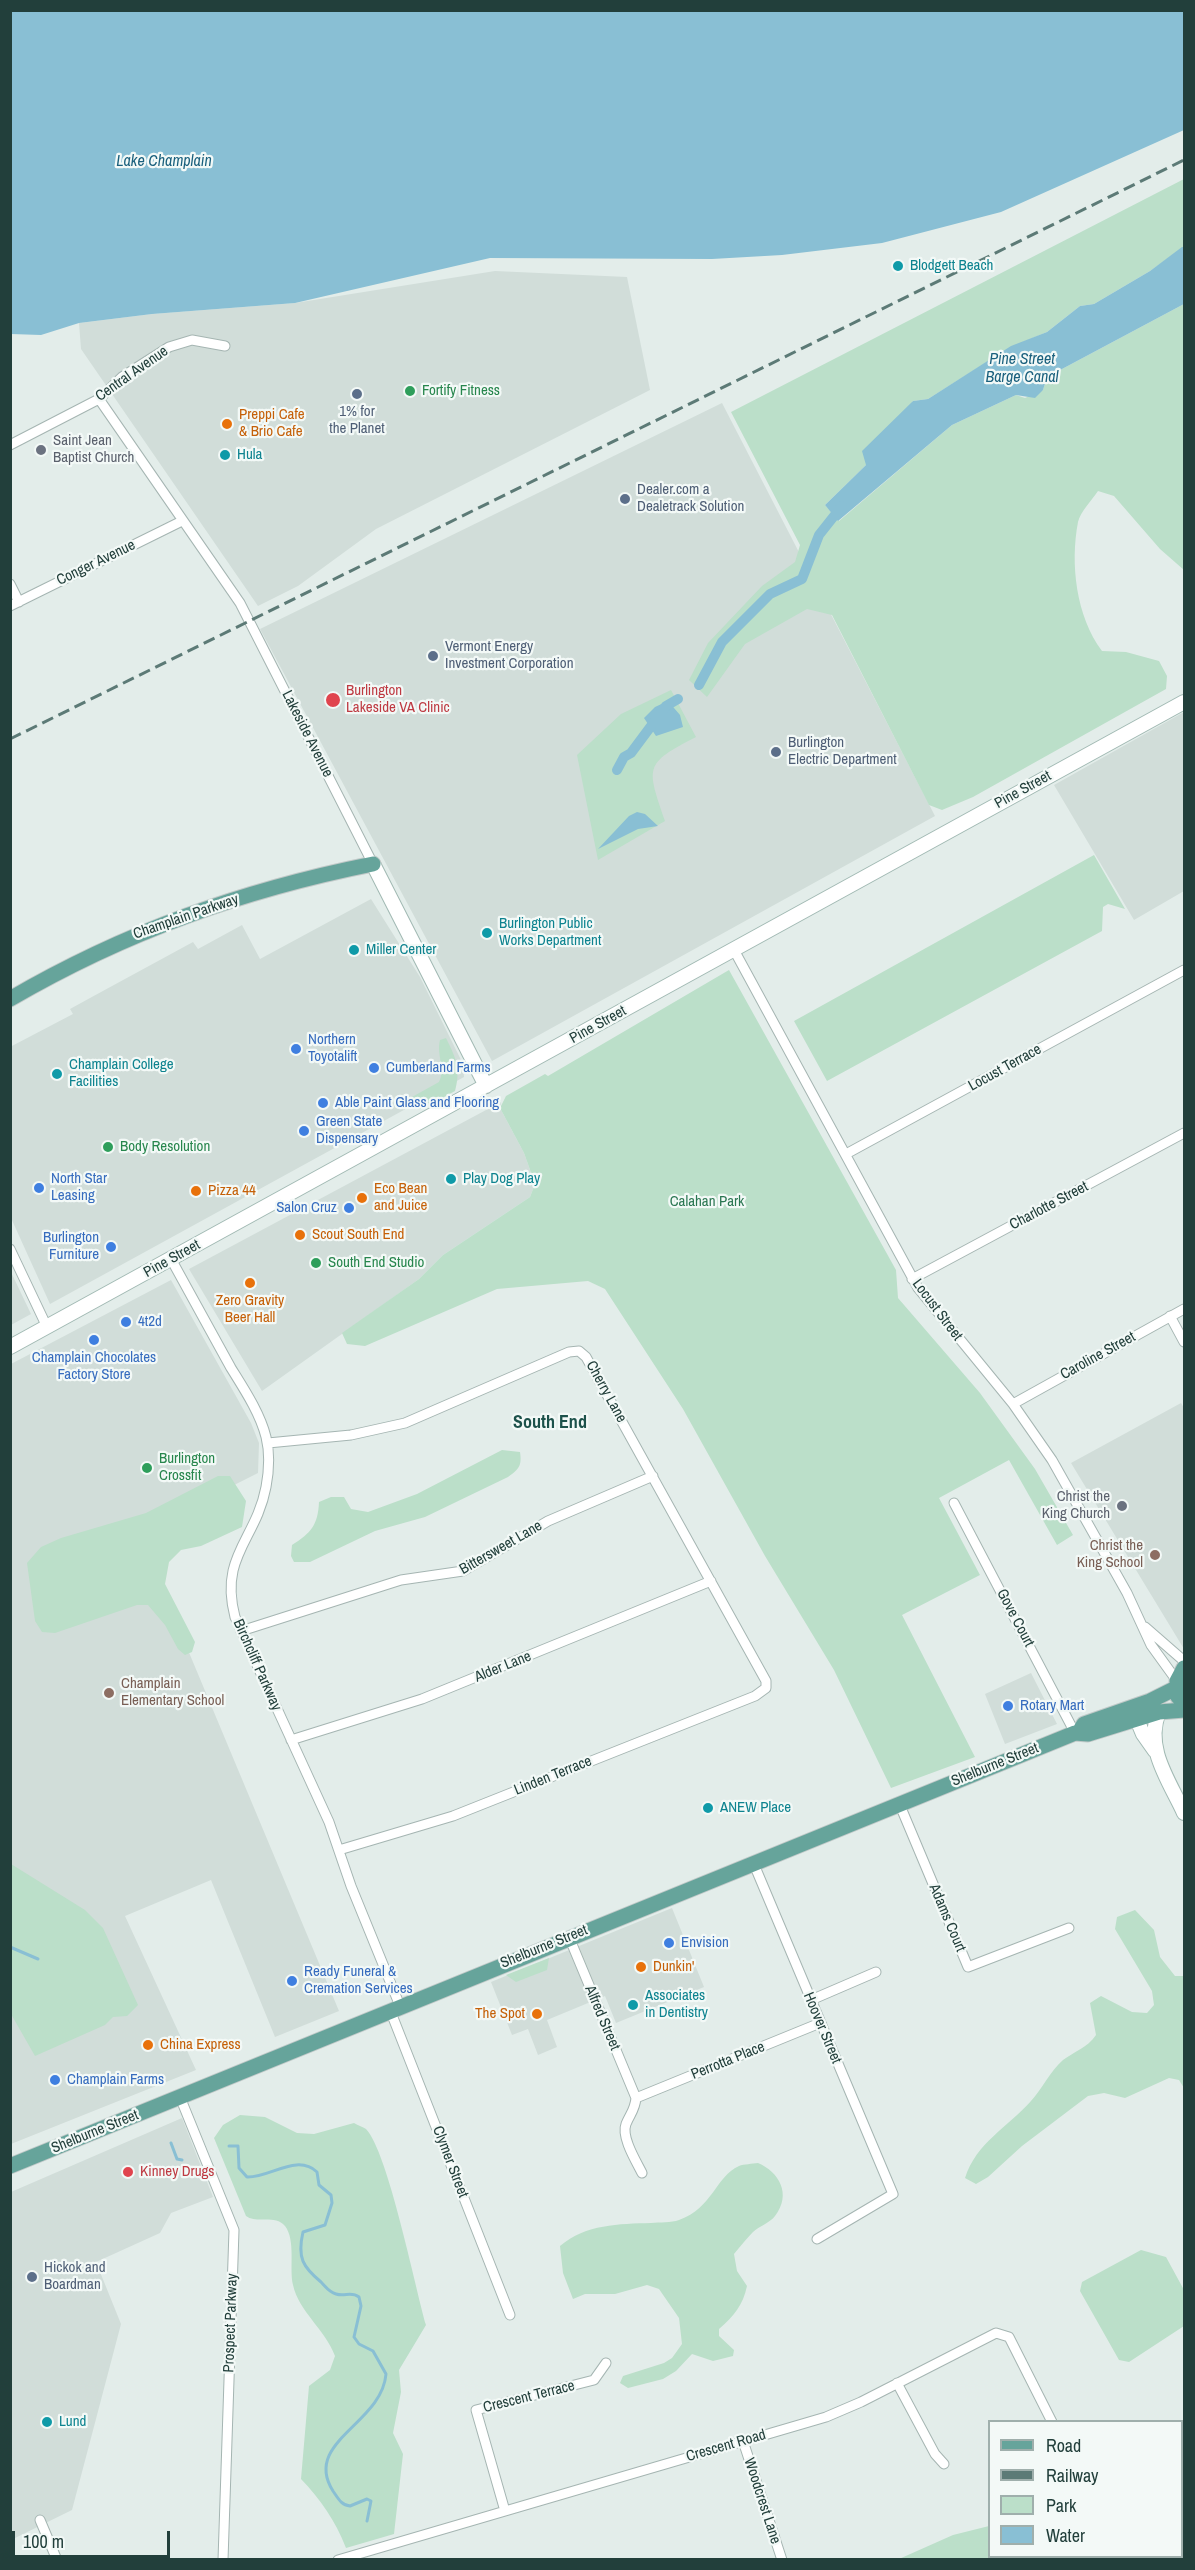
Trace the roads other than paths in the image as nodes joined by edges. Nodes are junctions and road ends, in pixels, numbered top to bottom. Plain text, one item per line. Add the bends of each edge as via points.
1 (225, 346) dead end
2 (99, 399) junction
3 (10, 445) edge
4 (182, 521) junction
5 (10, 584) edge
6 (15, 604) edge
7 (1185, 702) edge
8 (373, 864) junction
9 (734, 950) junction
10 (1185, 970) edge
11 (10, 999) edge
12 (486, 1086) junction
13 (1185, 1133) edge
14 (846, 1154) junction
15 (10, 1249) edge
16 (171, 1259) junction
17 (912, 1279) junction
18 (1185, 1309) edge
19 (1170, 1317) junction
20 (47, 1327) junction
21 (1185, 1342) edge
22 (10, 1347) edge
23 (1013, 1404) junction
24 (268, 1443) junction
25 (653, 1476) junction
26 (954, 1503) dead end
27 (711, 1581) junction
28 (1143, 1625) junction
29 (241, 1631) junction
30 (1185, 1660) edge
31 (1179, 1679) edge
32 (763, 1691) joint
33 (1185, 1709) edge
34 (1159, 1712) junction
35 (1135, 1714) junction
36 (1077, 1732) junction
37 (291, 1740) junction
38 (1156, 1752) junction
39 (899, 1803) junction
40 (1185, 1813) edge
41 (339, 1850) junction
42 (753, 1862) junction
43 (1068, 1928) dead end
44 (569, 1937) junction
45 (876, 1972) dead end
46 (811, 2000) junction
47 (395, 2008) junction
48 (820, 2023) junction
49 (180, 2097) junction
50 (636, 2098) junction
51 (10, 2166) edge
52 (642, 2173) dead end
53 (817, 2239) dead end
54 (510, 2314) dead end
55 (606, 2363) dead end
56 (897, 2383) junction
57 (1051, 2420) edge
58 (743, 2441) junction
59 (944, 2464) dead end
60 (505, 2511) junction
61 (40, 2520) dead end
62 (57, 2559) edge
63 (223, 2559) edge
64 (338, 2559) edge
65 (783, 2559) edge

1 - 2 street, Central Avenue via 192,340 169,347 122,377
2 - 3 street, Central Avenue
2 - 4 street, Lakeside Avenue
4 - 6 street, Conger Avenue
4 - 8 street, Lakeside Avenue via 240,603
5 - 6 street
7 - 9 main road, Pine Street
8 - 11 main road, Champlain Parkway via 303,879 147,929
8 - 12 main road, Lakeside Avenue
9 - 12 main road, Pine Street
9 - 14 street, Locust Street
10 - 14 street, Locust Terrace
12 - 16 main road, Pine Street
13 - 17 street, Charlotte Street
14 - 17 street, Locust Street
15 - 20 street
16 - 20 main road, Pine Street
16 - 24 street, Birchcliff Parkway via 254,1408
17 - 23 street, Locust Street
18 - 19 street, Caroline Street
19 - 21 street
19 - 23 street, Caroline Street
20 - 22 main road, Pine Street
23 - 28 street, Locust Street via 1052,1460
24 - 25 street, Cherry Lane via 351,1435 405,1423 575,1350 586,1357
24 - 29 street, Birchcliff Parkway via 265,1491 231,1576 232,1604
25 - 27 street, Cherry Lane
25 - 29 street, Bittersweet Lane via 548,1521 463,1571 401,1580
26 - 36 street, Gove Court
27 - 32 street, Cherry Lane via 764,1673
27 - 37 street, Alder Lane via 422,1699
28 - 30 street, Locust Street
28 - 31 street, Locust Street via 1150,1644
29 - 37 street, Birchcliff Parkway
31 - 33 main road, Shelburne Street
31 - 35 main road, Shelburne Street
32 - 41 street, Linden Terrace via 461,1813
33 - 34 main road, Shelburne Street
34 - 35 main road, Shelburne Street
34 - 38 main road via 1153,1732
35 - 36 main road, Shelburne Street via 1088,1734
35 - 38 main road
36 - 39 main road, Shelburne Street
37 - 41 street, Birchcliff Parkway
38 - 40 main road
39 - 42 main road, Shelburne Street
39 - 43 street, Adams Court via 968,1968
41 - 47 street, Birchcliff Parkway
42 - 44 main road, Shelburne Street
42 - 46 street, Hoover Street
44 - 47 main road, Shelburne Street
44 - 50 street, Alfred Street
45 - 46 street
46 - 48 street, Hoover Street
47 - 49 main road, Shelburne Street
47 - 54 street, Clymer Street
48 - 50 street, Perrotta Place
48 - 53 street, Hoover Street via 892,2194
49 - 51 main road, Shelburne Street
49 - 63 street, Prospect Parkway via 234,2230
50 - 52 street via 625,2134
55 - 60 street, Crescent Terrace via 594,2380 476,2410
56 - 57 street, Crescent Road via 1000,2333 1009,2337
56 - 58 street, Crescent Road via 837,2413
56 - 59 street
58 - 60 street, Crescent Road
58 - 65 street, Woodcrest Lane
60 - 64 street, Crescent Road
61 - 62 street

